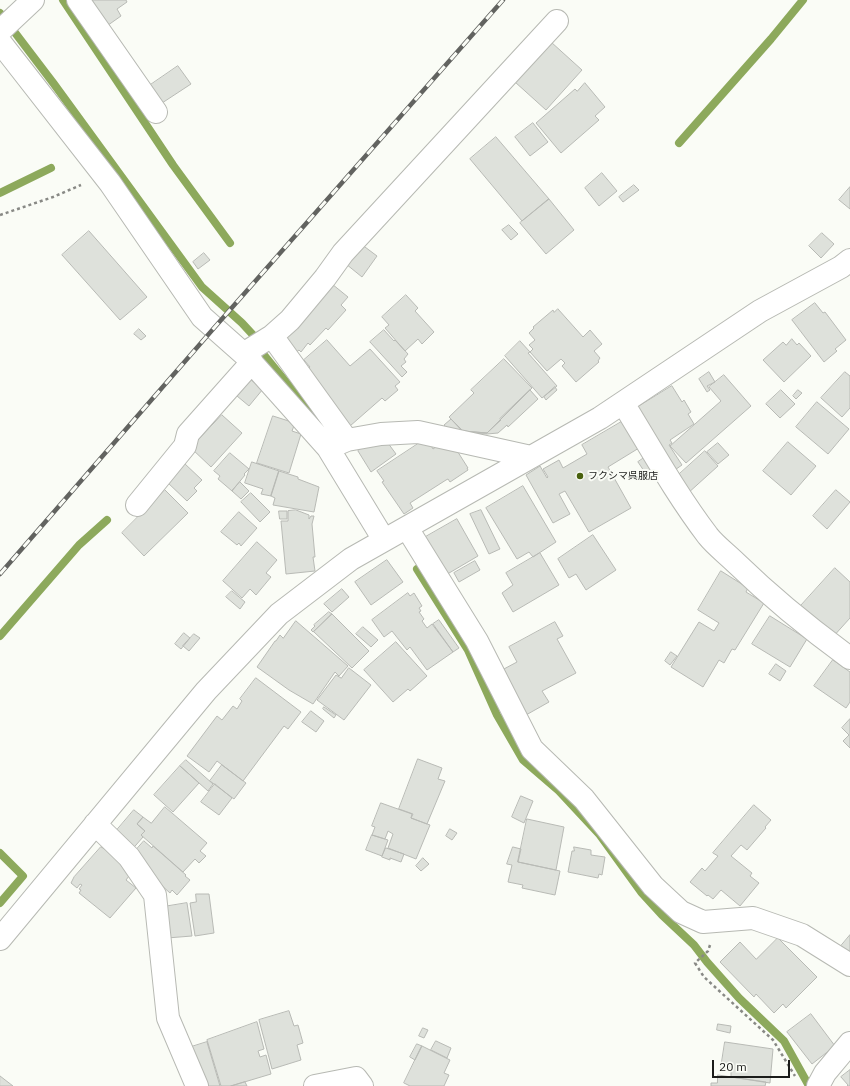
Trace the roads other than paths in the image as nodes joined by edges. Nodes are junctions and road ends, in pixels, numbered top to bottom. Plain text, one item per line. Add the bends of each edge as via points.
1 (33, 0) edge
2 (78, 0) edge
3 (557, 21) dead end
4 (4, 30) edge
5 (156, 112) dead end
6 (847, 269) edge
7 (257, 348) junction
8 (623, 402) junction
9 (337, 444) junction
10 (530, 458) junction
11 (136, 505) dead end
12 (407, 528) junction
13 (384, 540) junction
14 (850, 658) edge
15 (95, 824) junction
16 (0, 939) edge
17 (850, 965) edge
18 (850, 1044) edge
19 (197, 1086) edge
20 (315, 1086) edge
21 (362, 1086) edge
22 (818, 1086) edge

1 - 4 street
2 - 5 street
3 - 7 street via 343,253 295,314
4 - 7 street via 202,317
6 - 8 street via 760,311
7 - 9 street
7 - 9 street
7 - 11 street via 188,434 186,446
8 - 10 street
8 - 14 street via 684,502 709,537 748,575
9 - 10 street via 381,434 418,432
9 - 13 street
10 - 12 street
12 - 13 street
12 - 17 street via 477,641 532,749 584,799 653,886 681,912 703,922 753,918 802,935
13 - 15 street via 351,559 279,614 206,691
15 - 16 street
15 - 19 street via 129,857 155,895 168,1018
18 - 22 street via 825,1073
20 - 21 street via 356,1078

